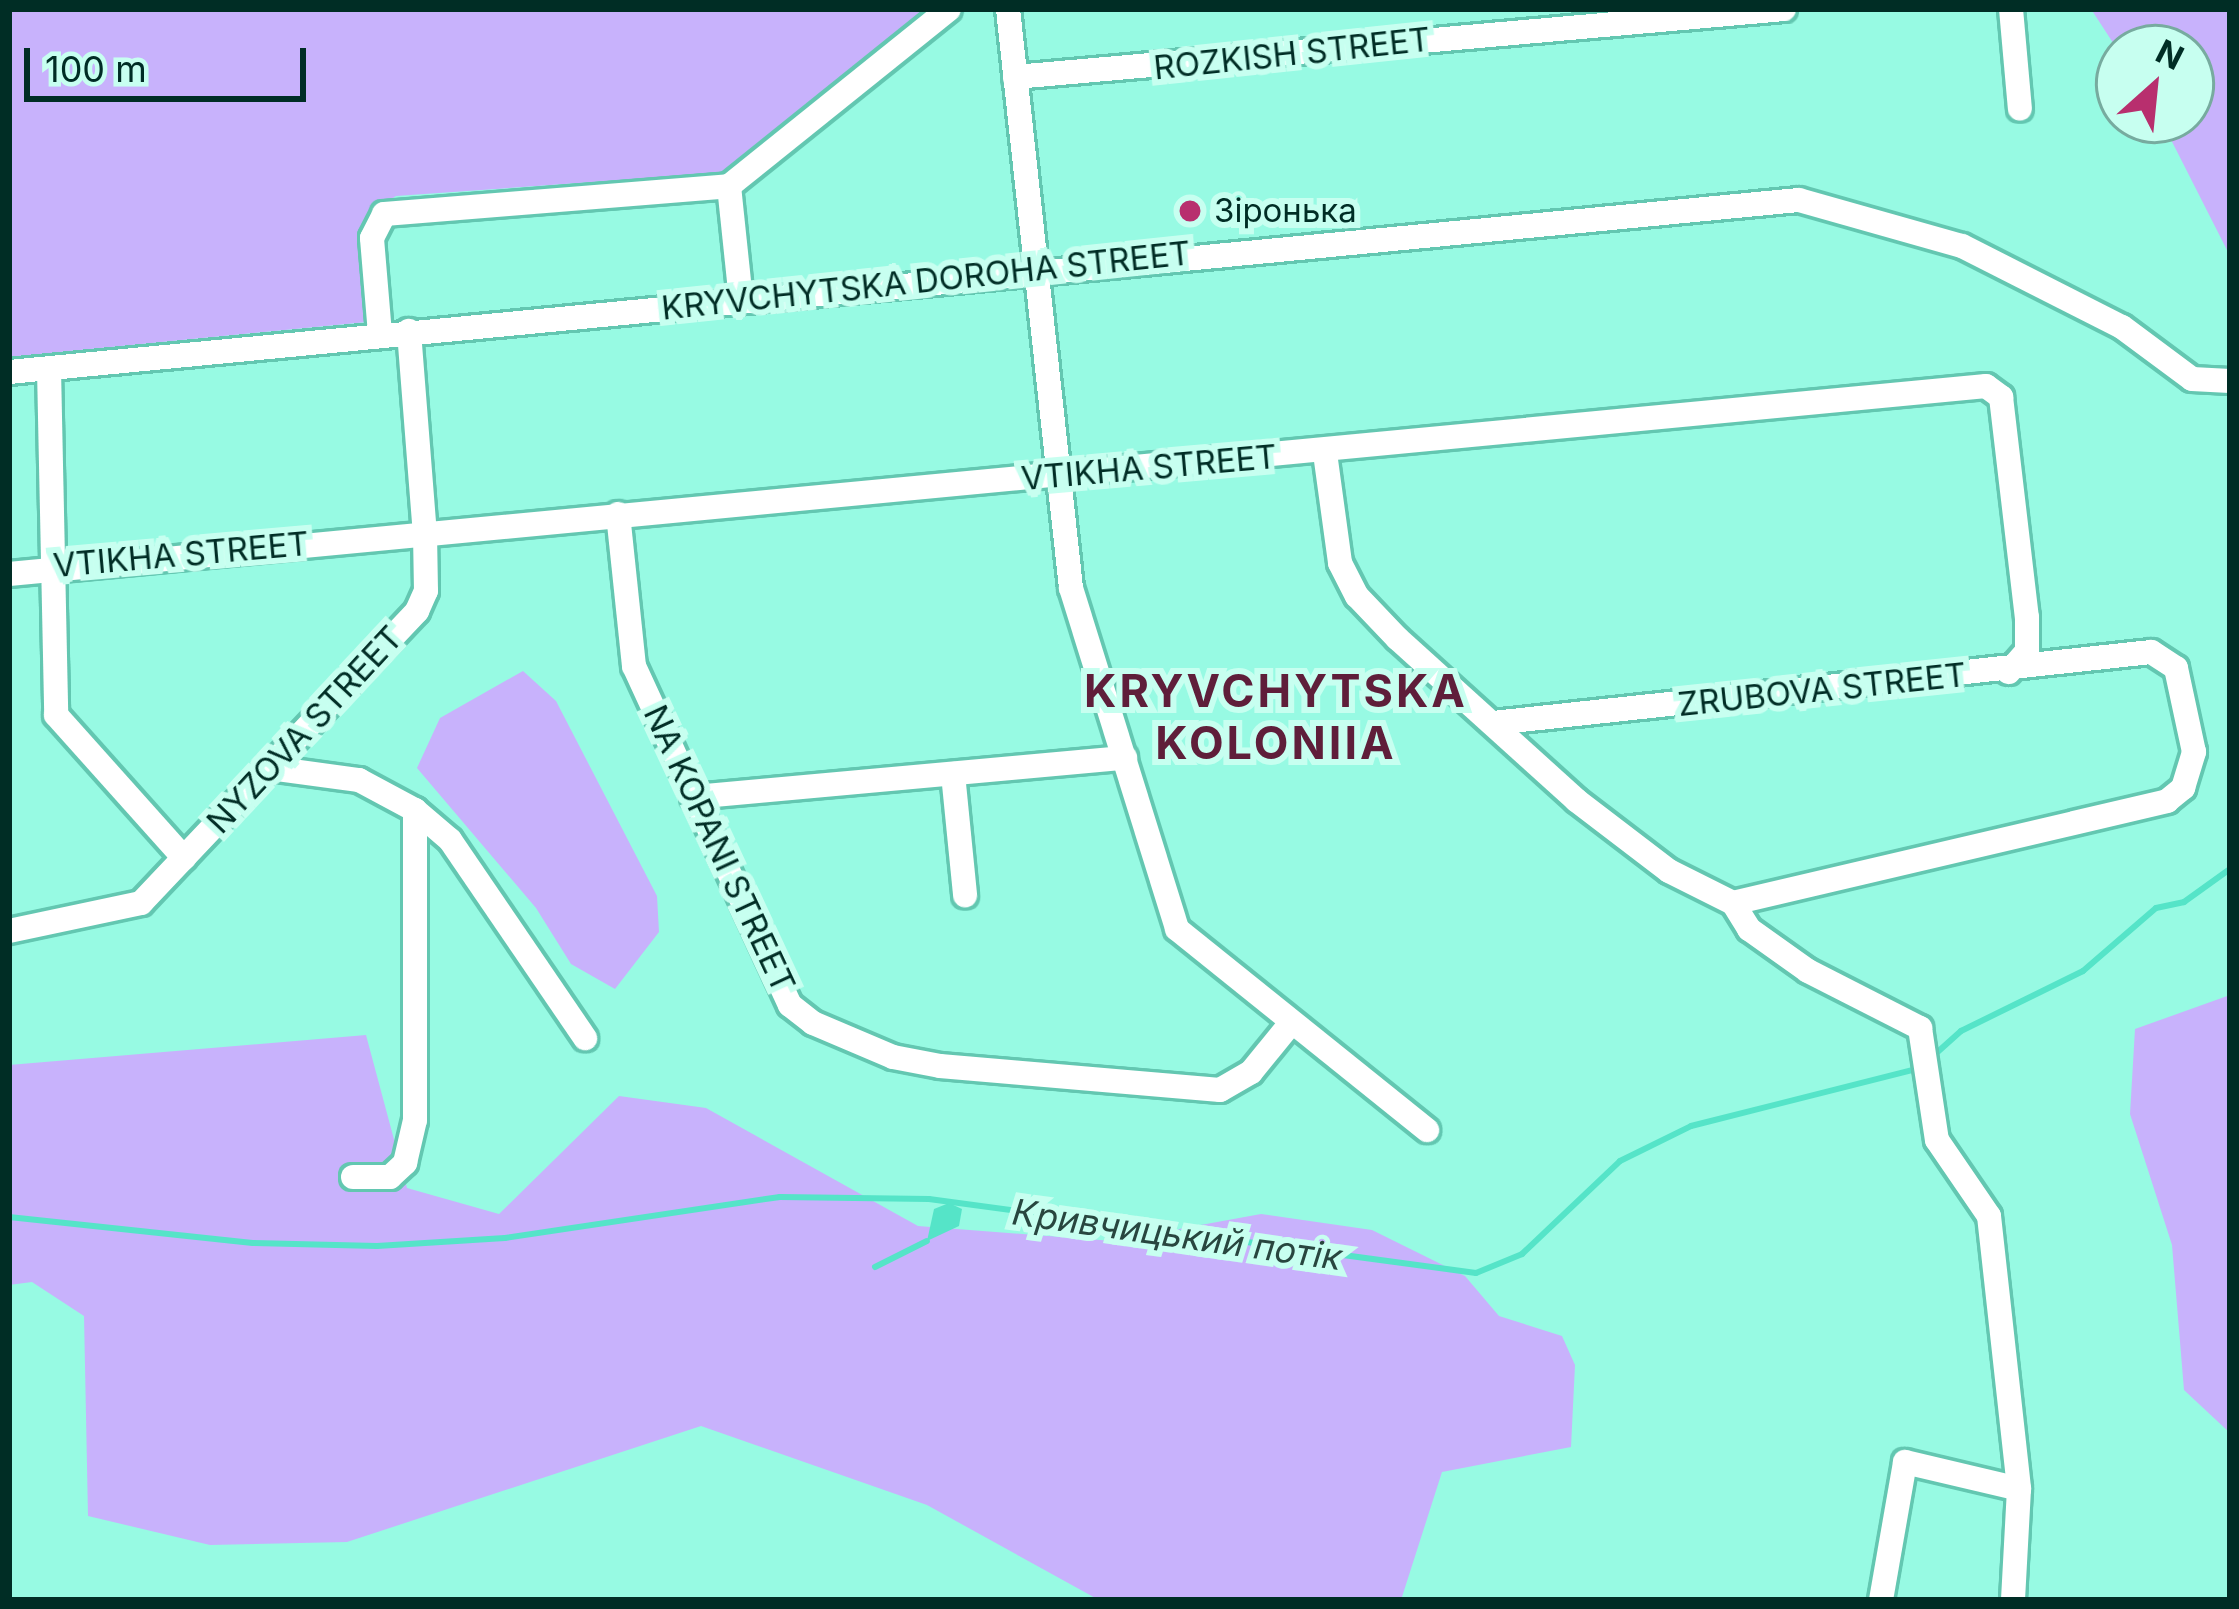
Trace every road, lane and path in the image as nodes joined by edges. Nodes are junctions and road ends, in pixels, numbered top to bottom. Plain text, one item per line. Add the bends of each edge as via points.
1 (949, 9) edge
2 (1008, 9) edge
3 (1784, 9) edge
4 (2011, 9) edge
5 (1015, 76) junction
6 (2020, 109) dead end
7 (729, 186) junction
8 (1032, 269) junction
9 (741, 300) junction
10 (409, 331) junction
11 (380, 334) junction
12 (49, 369) junction
13 (9, 372) edge
14 (2230, 381) edge
15 (1325, 453) junction
16 (1058, 474) junction
17 (618, 514) junction
18 (425, 535) junction
19 (49, 566) junction
20 (9, 574) edge
21 (2008, 672) junction
22 (1493, 723) junction
23 (1125, 758) junction
24 (270, 768) junction
25 (952, 774) junction
26 (694, 797) junction
27 (415, 810) junction
28 (184, 858) junction
29 (964, 895) dead end
30 (1733, 903) junction
31 (9, 931) edge
32 (1291, 1023) junction
33 (585, 1038) dead end
34 (1427, 1130) dead end
35 (353, 1177) dead end
36 (2019, 1489) junction
37 (1882, 1600) edge
38 (2013, 1600) edge

1 - 7 street
2 - 5 street
3 - 5 street, ROZKISH STREET
4 - 6 street
5 - 8 street
7 - 9 street
7 - 11 street via 393,209 372,238
8 - 9 street, KRYVCHYTSKA DOROHA STREET
8 - 14 street, KRYVCHYTSKA DOROHA STREET via 1799,200 1962,246 2122,327 2192,380
8 - 16 street
9 - 10 street, KRYVCHYTSKA DOROHA STREET
10 - 11 street, KRYVCHYTSKA DOROHA STREET
10 - 18 street, NYZOVA STREET
11 - 12 street, KRYVCHYTSKA DOROHA STREET
12 - 13 street, KRYVCHYTSKA DOROHA STREET
12 - 19 street
15 - 16 street, VTIKHA STREET
15 - 21 street, VTIKHA STREET via 1993,387 2001,397 2027,617 2026,651
15 - 22 street via 1340,563 1357,596
16 - 17 street, VTIKHA STREET
16 - 23 street via 1081,630
17 - 18 street, VTIKHA STREET
17 - 26 street, NA KOPANI STREET via 626,639
18 - 19 street, VTIKHA STREET
18 - 24 street, NYZOVA STREET via 426,591 417,611
19 - 20 street, VTIKHA STREET
19 - 28 street via 56,715
21 - 22 street, ZRUBOVA STREET
21 - 30 street, ZRUBOVA STREET via 2151,652 2176,668 2194,752 2183,788 2167,801
22 - 30 street via 1670,872
23 - 25 street
23 - 32 street via 1177,929
24 - 27 street via 359,780
24 - 28 street, NYZOVA STREET
25 - 26 street
25 - 29 street
26 - 32 street, NA KOPANI STREET via 790,1005 893,1057 1220,1090 1251,1072
27 - 33 street via 450,841
27 - 35 street via 416,1120 405,1163 389,1177
28 - 31 street, NYZOVA STREET via 125,911
30 - 36 street via 1749,929 1808,971 1920,1028 1937,1140 1988,1216
32 - 34 street
36 - 37 street via 1905,1462
36 - 38 street

